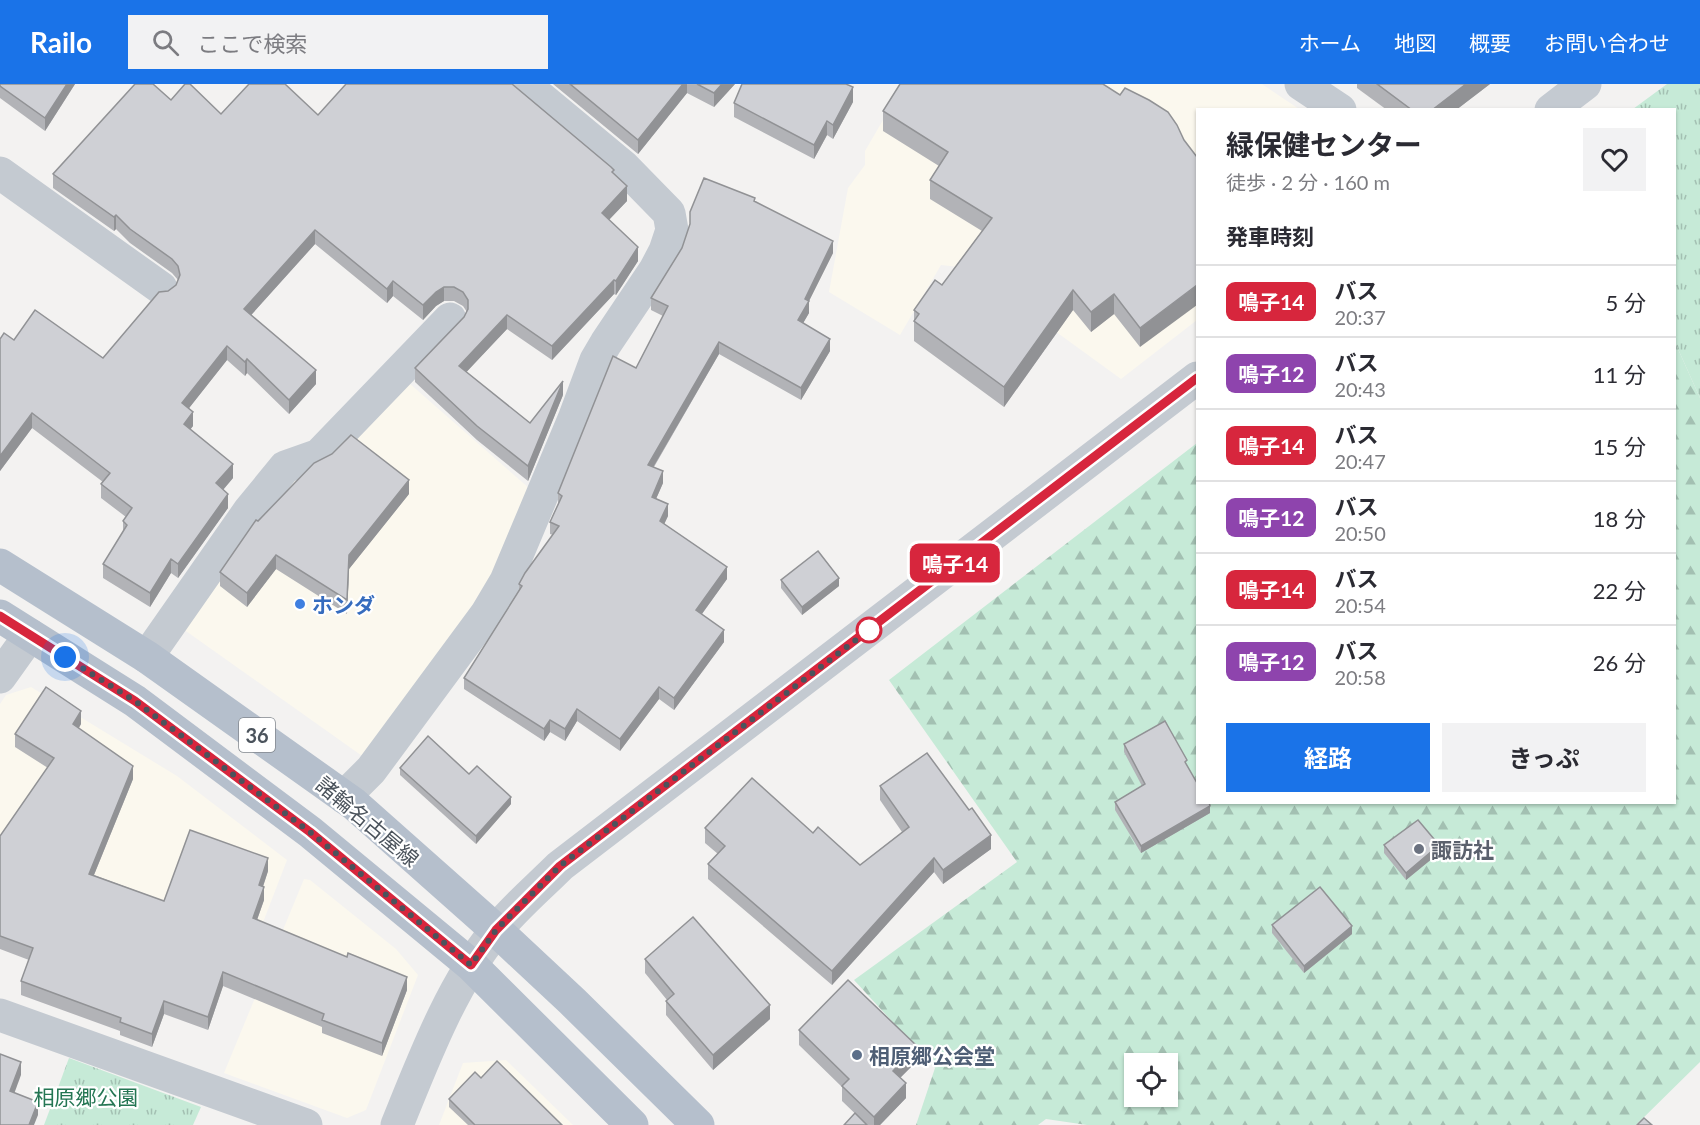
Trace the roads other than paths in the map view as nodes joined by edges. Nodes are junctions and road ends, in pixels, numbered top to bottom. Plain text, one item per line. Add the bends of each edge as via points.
1 (524, 84) edge
2 (1301, 84) edge
3 (1585, 84) edge
4 (1337, 108) edge
5 (1554, 108) edge
6 (0, 172) edge
7 (161, 288) dead end
8 (450, 319) dead end
9 (1196, 379) edge
10 (0, 565) edge
11 (0, 616) edge
12 (30, 635) junction
13 (147, 657) junction
14 (0, 677) edge
15 (344, 796) junction
16 (496, 930) junction
17 (471, 965) junction
18 (0, 1015) edge
19 (306, 1125) edge
20 (397, 1125) edge
21 (632, 1125) edge
22 (698, 1125) edge

1 - 15 street via 624,166 669,213 672,230 655,270 596,360 506,581 487,613 371,771
2 - 4 street
3 - 5 street
6 - 7 street
8 - 13 street via 319,455 285,467 249,511
9 - 16 street via 560,866
10 - 13 main road, 諸輪名古屋線 / 36
11 - 12 main road, 36
12 - 14 street
12 - 17 main road, 36 via 135,701 310,832
13 - 15 main road, 諸輪名古屋線 / 36
15 - 16 main road, 諸輪名古屋線 / 36
16 - 17 street
16 - 22 main road, 諸輪名古屋線 / 36
17 - 20 street via 427,1051
17 - 21 main road, 36
18 - 19 street

